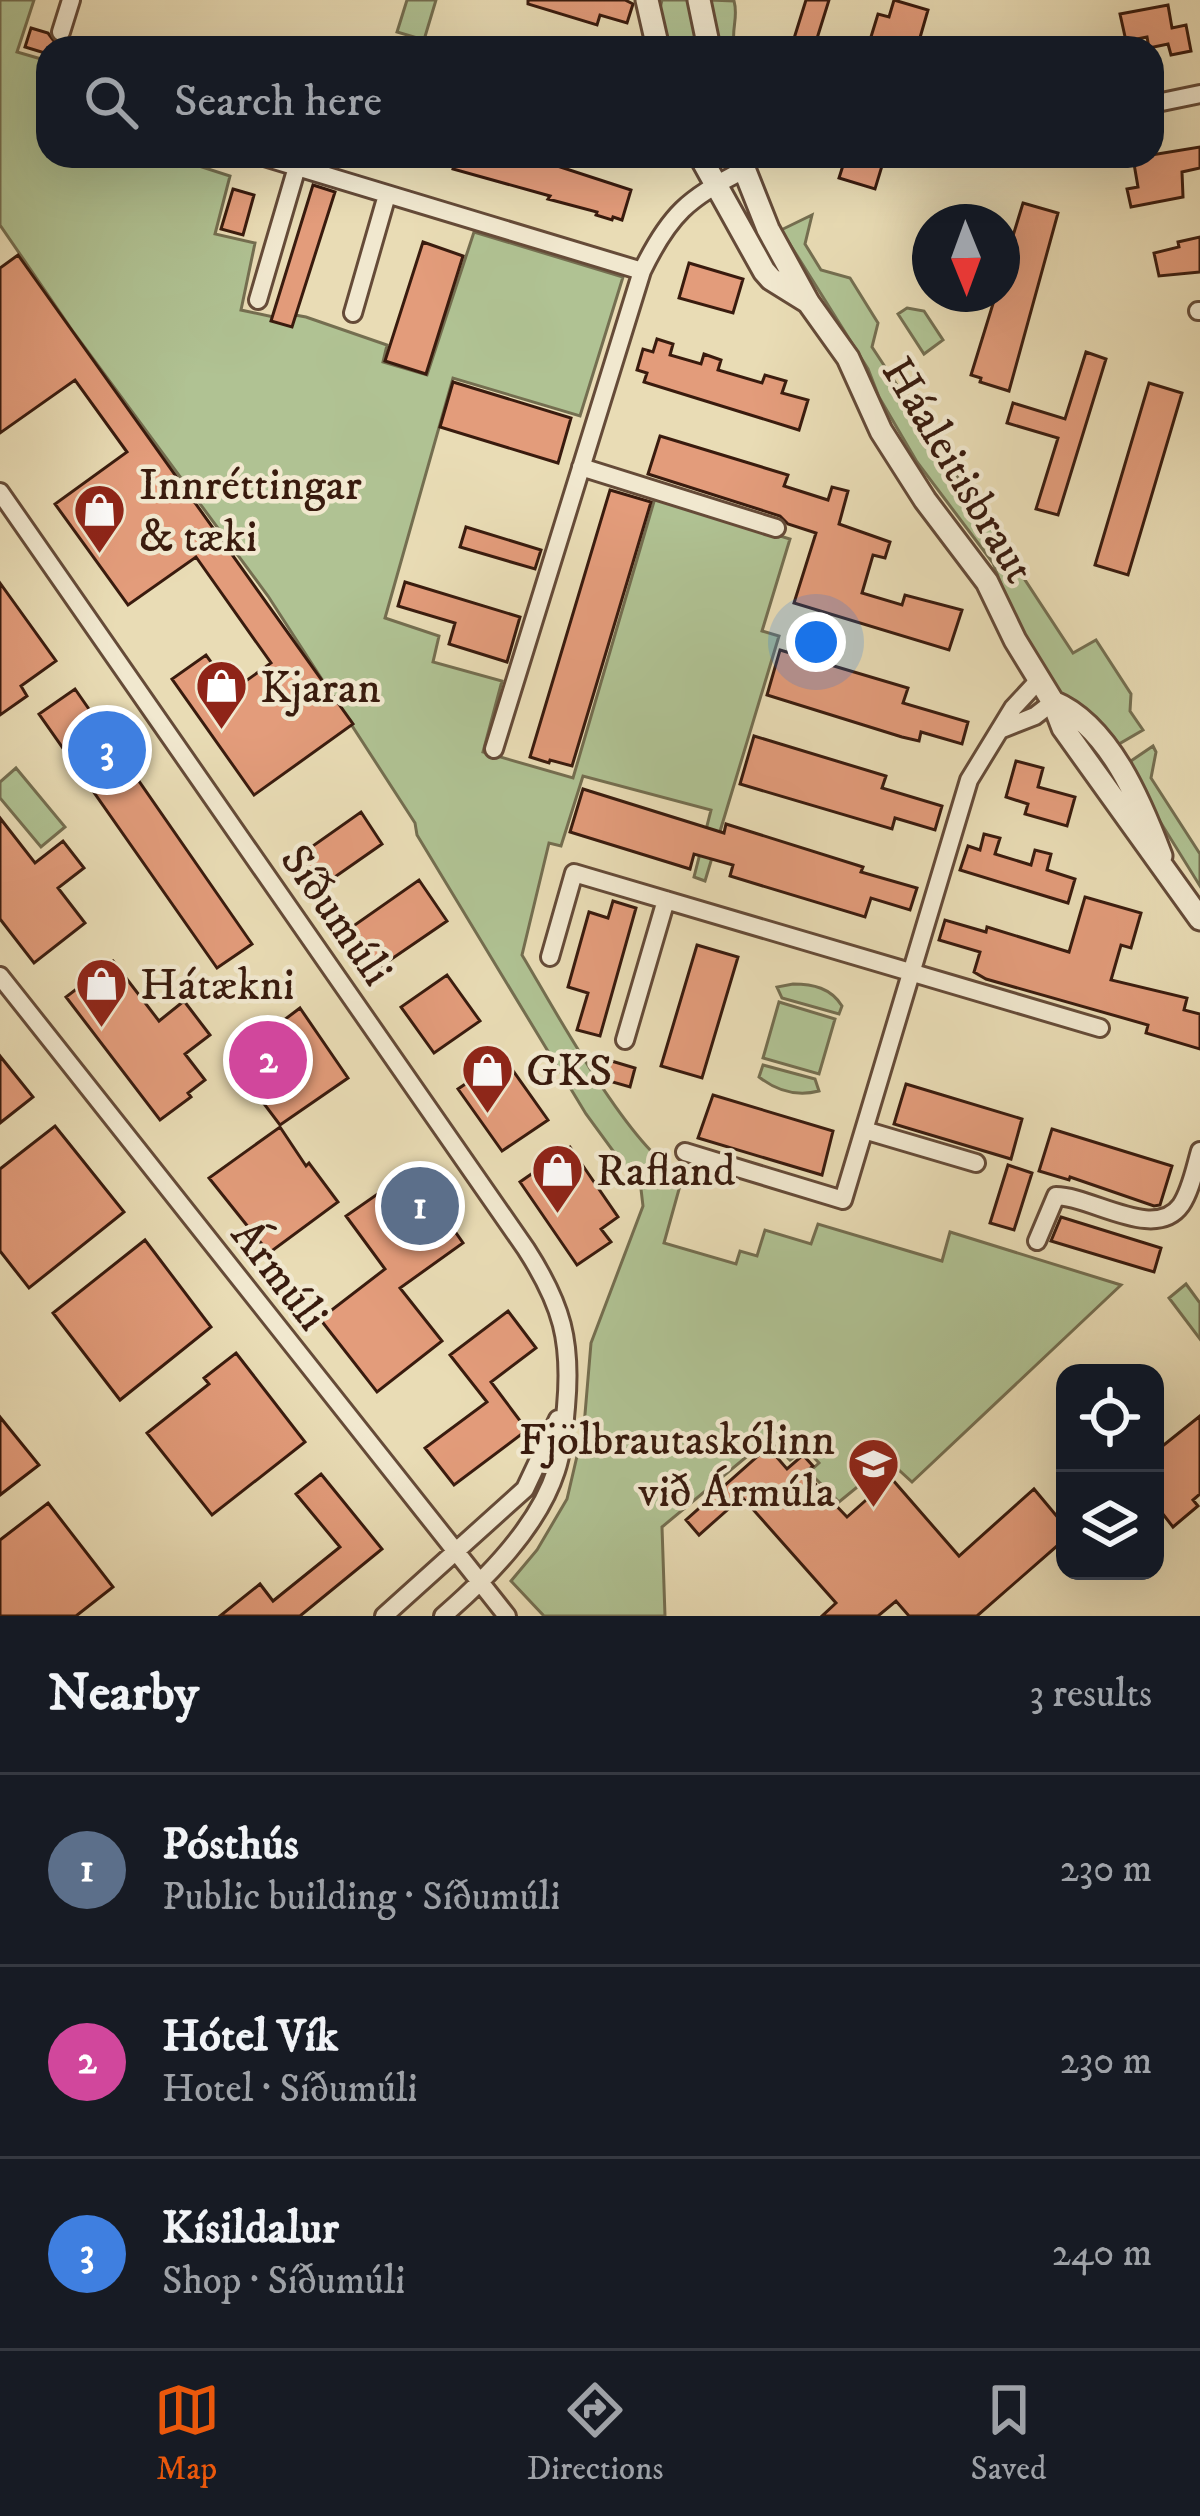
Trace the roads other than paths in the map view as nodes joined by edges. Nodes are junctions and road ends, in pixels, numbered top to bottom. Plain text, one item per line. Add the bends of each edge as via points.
1 (70, 0) edge
2 (647, 0) edge
3 (699, 0) edge
4 (61, 32) dead end
5 (655, 36) edge
6 (706, 36) edge
7 (1200, 94) edge
8 (1164, 102) edge
9 (297, 168) edge
10 (300, 168) edge
11 (706, 168) edge
12 (735, 168) edge
13 (743, 168) edge
14 (714, 185) junction
15 (387, 195) junction
16 (642, 271) junction
17 (258, 300) dead end
18 (808, 302) junction
19 (352, 313) dead end
20 (581, 467) junction
21 (0, 492) edge
22 (776, 528) dead end
23 (1038, 681) junction
24 (1053, 702) junction
25 (1002, 729) junction
26 (494, 749) dead end
27 (666, 900) junction
28 (1200, 919) edge
29 (550, 956) dead end
30 (912, 971) junction
31 (0, 976) edge
32 (1100, 1028) dead end
33 (626, 1040) dead end
34 (864, 1130) junction
35 (1200, 1151) edge
36 (685, 1152) dead end
37 (976, 1163) dead end
38 (1037, 1240) dead end
39 (567, 1396) junction
40 (457, 1551) junction
41 (481, 1583) junction
42 (383, 1616) edge
43 (443, 1616) edge
44 (507, 1616) edge

1 - 4 street
2 - 5 street
3 - 6 street
7 - 8 street
9 - 17 street
10 - 15 street
11 - 14 street, Háaleitisbraut
12 - 14 street, Háaleitisbraut
13 - 18 street, Háaleitisbraut
14 - 16 street, Háaleitisbraut via 676,213
14 - 18 street, Háaleitisbraut via 771,280
15 - 16 street
15 - 19 street
16 - 20 street, Háaleitisbraut
18 - 23 street, Háaleitisbraut via 925,500 987,582
20 - 22 street
20 - 26 street, Háaleitisbraut
21 - 39 street, Síðumúli via 532,1258 566,1329
23 - 24 street, Háaleitisbraut
23 - 25 street
24 - 25 street
24 - 28 street, Háaleitisbraut via 1081,718 1110,756
25 - 30 street via 969,780
27 - 29 street via 574,873
27 - 30 street
27 - 33 street
30 - 32 street
30 - 34 street
31 - 40 street, Ármúli
34 - 36 street via 843,1200
34 - 37 street
35 - 38 street via 1172,1214 1147,1220 1056,1196
39 - 40 street, Síðumúli via 525,1489
39 - 41 street, Síðumúli via 556,1473
40 - 41 street, Ármúli
40 - 42 street, Síðumúli
41 - 43 street, Síðumúli
41 - 44 street, Ármúli

